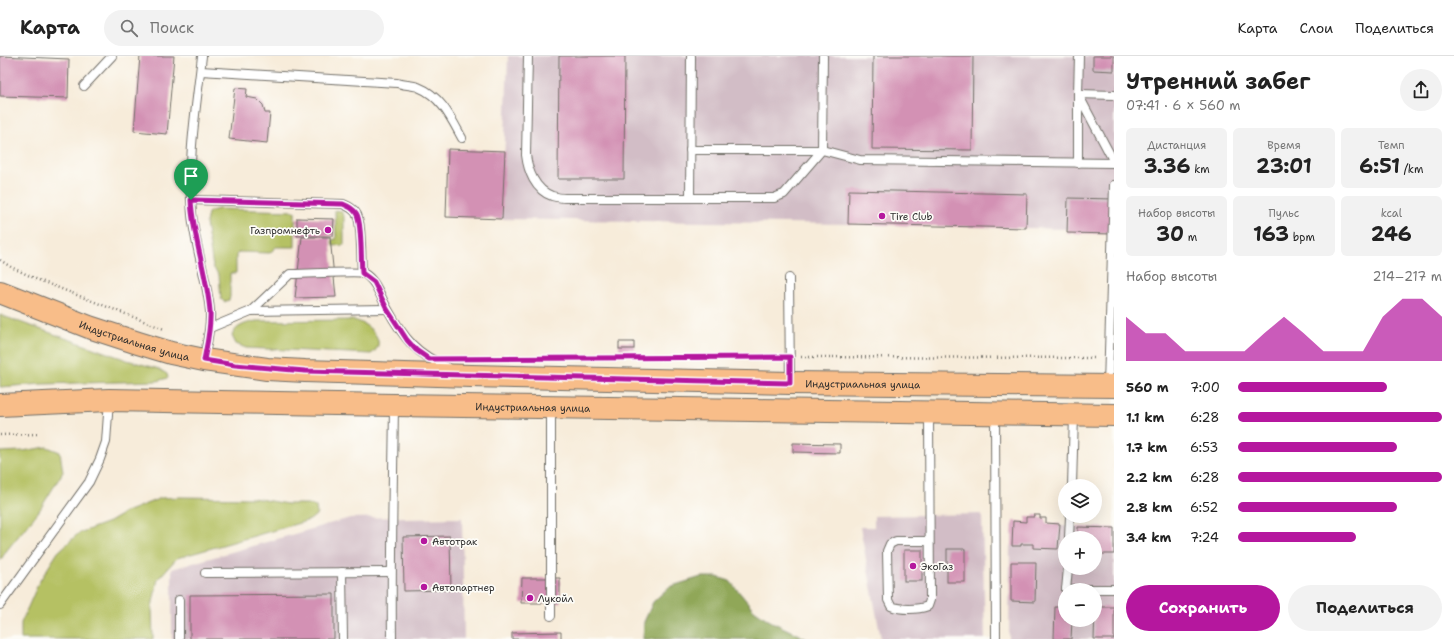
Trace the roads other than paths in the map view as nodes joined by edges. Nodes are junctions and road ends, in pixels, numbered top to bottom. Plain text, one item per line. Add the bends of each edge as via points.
1 (112, 56) edge
2 (202, 56) edge
3 (528, 56) edge
4 (691, 56) edge
5 (822, 56) edge
6 (1079, 56) edge
7 (201, 71) junction
8 (84, 86) dead end
9 (1078, 94) junction
10 (1114, 95) edge
11 (462, 138) dead end
12 (690, 150) junction
13 (822, 150) junction
14 (1078, 163) junction
15 (1114, 163) edge
16 (1114, 185) edge
17 (690, 198) junction
18 (191, 200) junction
19 (1113, 248) edge
20 (362, 273) junction
21 (789, 278) dead end
22 (0, 292) edge
23 (387, 309) junction
24 (251, 311) junction
25 (210, 328) junction
26 (204, 360) junction
27 (470, 376) junction
28 (790, 383) junction
29 (1111, 386) edge
30 (109, 400) junction
31 (0, 405) edge
32 (394, 405) junction
33 (551, 407) junction
34 (929, 413) junction
35 (995, 414) junction
36 (1074, 415) junction
37 (1114, 415) edge
38 (1072, 479) edge
39 (929, 541) junction
40 (342, 572) junction
41 (391, 572) junction
42 (205, 573) dead end
43 (1102, 589) edge
44 (1114, 589) edge
45 (179, 600) dead end
46 (0, 605) edge
47 (551, 616) dead end
48 (180, 639) edge
49 (343, 639) edge
50 (392, 639) edge
51 (996, 639) edge

1 - 8 lane
2 - 7 lane
3 - 17 lane via 526,155 534,180 542,189 552,196 565,198
4 - 12 lane
5 - 13 lane
6 - 9 lane
7 - 11 lane via 397,83 418,87 433,95 444,106
7 - 18 lane via 192,145
9 - 10 lane
9 - 14 lane
9 - 15 lane
12 - 13 lane
12 - 17 lane
13 - 14 lane via 860,160
13 - 17 lane via 784,194 774,198
14 - 15 lane
16 - 19 lane
18 - 20 lane via 343,204 357,213
18 - 25 lane via 208,299
19 - 29 lane via 1109,358
20 - 23 lane via 374,282
20 - 24 lane via 290,274
21 - 28 lane
22 - 26 main road, Индустриальная улица via 96,329 171,353
23 - 24 lane
23 - 27 lane via 416,350 435,362
24 - 25 lane
25 - 26 lane
26 - 27 main road, Индустриальная улица via 305,371
27 - 28 main road, Индустриальная улица
28 - 29 main road, Индустриальная улица
30 - 31 main road, Индустриальная улица
30 - 32 main road, Индустриальная улица
30 - 46 lane via 106,442 89,482
32 - 33 main road, Индустриальная улица
32 - 41 lane
33 - 34 main road, Индустриальная улица
33 - 47 lane
34 - 35 main road, Индустриальная улица
34 - 39 lane
35 - 36 main road, Индустриальная улица
35 - 51 lane
36 - 37 main road, Индустриальная улица
36 - 38 lane
39 - 39 lane via 928,606 891,606 888,600 887,551 890,544 896,541
40 - 41 lane
40 - 42 lane
40 - 49 lane
41 - 50 lane
43 - 44 lane
45 - 48 lane

